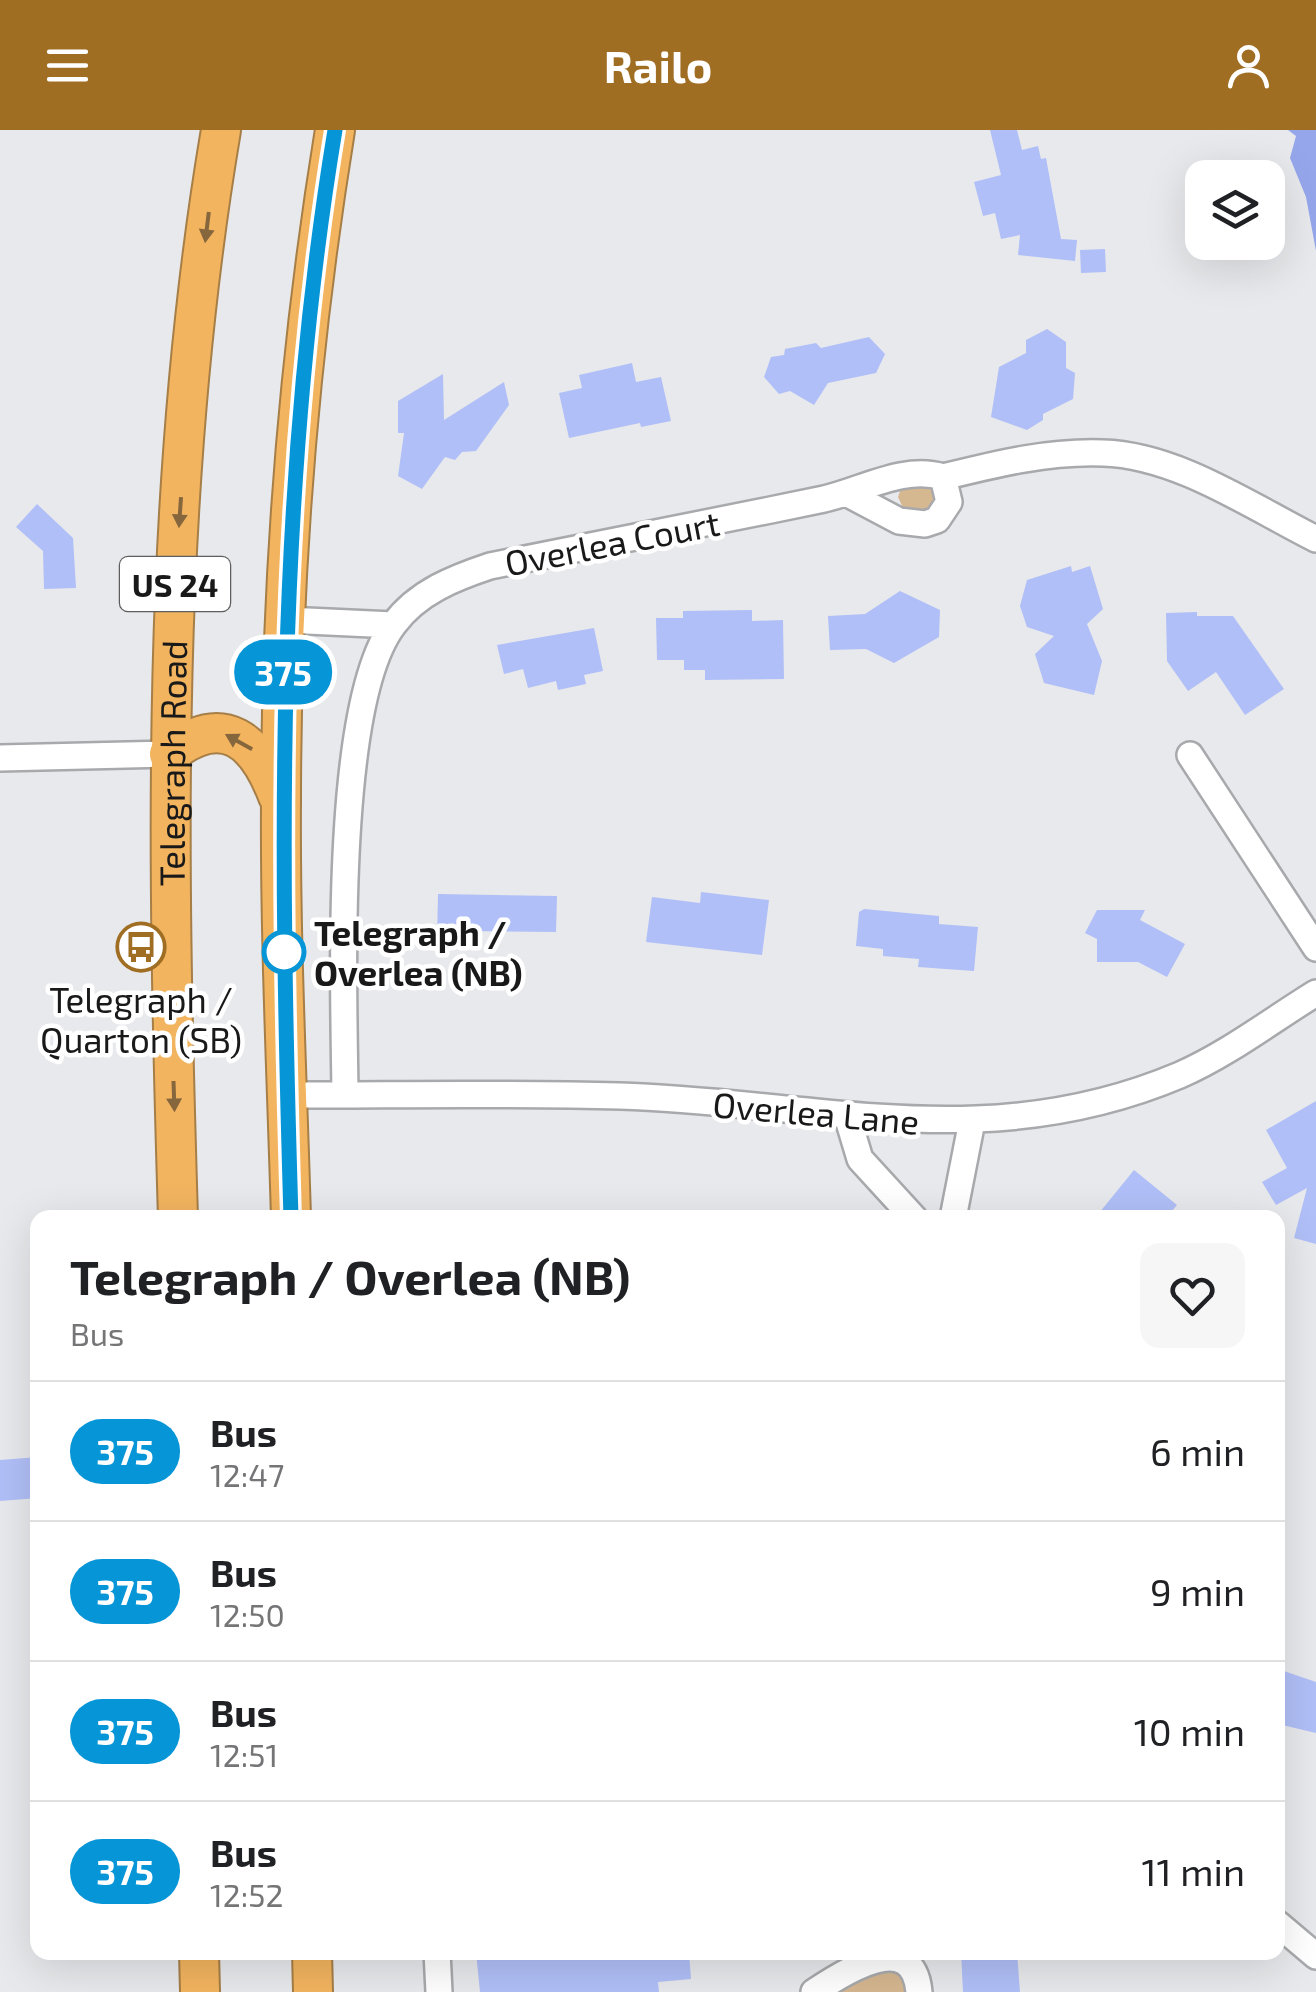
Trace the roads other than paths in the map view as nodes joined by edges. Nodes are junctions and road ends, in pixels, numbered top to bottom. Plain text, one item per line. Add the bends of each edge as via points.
1 (221, 130) edge
2 (335, 130) edge
3 (944, 477) junction
4 (848, 494) junction
5 (1316, 539) edge
6 (286, 620) junction
7 (392, 625) junction
8 (169, 754) junction
9 (1190, 756) dead end
10 (0, 758) edge
11 (281, 803) junction
12 (1316, 948) edge
13 (1316, 992) edge
14 (287, 1095) junction
15 (345, 1095) junction
16 (848, 1118) junction
17 (972, 1121) junction
18 (178, 1210) edge
19 (291, 1210) edge
20 (907, 1210) edge
21 (955, 1210) edge
22 (1285, 1930) edge
23 (1316, 1956) edge
24 (199, 1960) edge
25 (312, 1960) edge
26 (437, 1960) edge
27 (872, 1960) edge
28 (901, 1960) edge
29 (200, 1992) edge
30 (314, 1992) edge
31 (439, 1992) edge
32 (814, 1992) edge
33 (918, 1992) edge

1 -> 8 highway, Telegraph Road / US 24 via 186,415
2 - 6 highway via 304,366
3 - 4 street, Overlea Court via 908,473
3 - 4 street via 949,502 937,520 925,524 899,521
3 - 5 street, Overlea Court via 1007,461 1107,453 1194,478
4 - 7 street, Overlea Court via 490,566 448,580
6 - 7 street
6 - 11 highway
7 - 15 street, Overlea Court via 353,752
8 - 10 street
11 -> 8 highway via 265,762 236,736 202,734
8 -> 18 highway, Telegraph Road / US 24
9 - 12 street
11 - 14 highway
13 - 17 street, Overlea Lane via 1156,1084 1081,1107
14 - 15 street, Overlea Lane
14 - 19 highway
15 - 16 street, Overlea Lane via 619,1096
16 - 17 street, Overlea Lane
16 - 20 street via 860,1159
17 - 21 street
22 - 23 street
24 - 29 highway
25 - 30 highway
26 - 31 street
27 - 32 street
28 - 33 street via 912,1968

